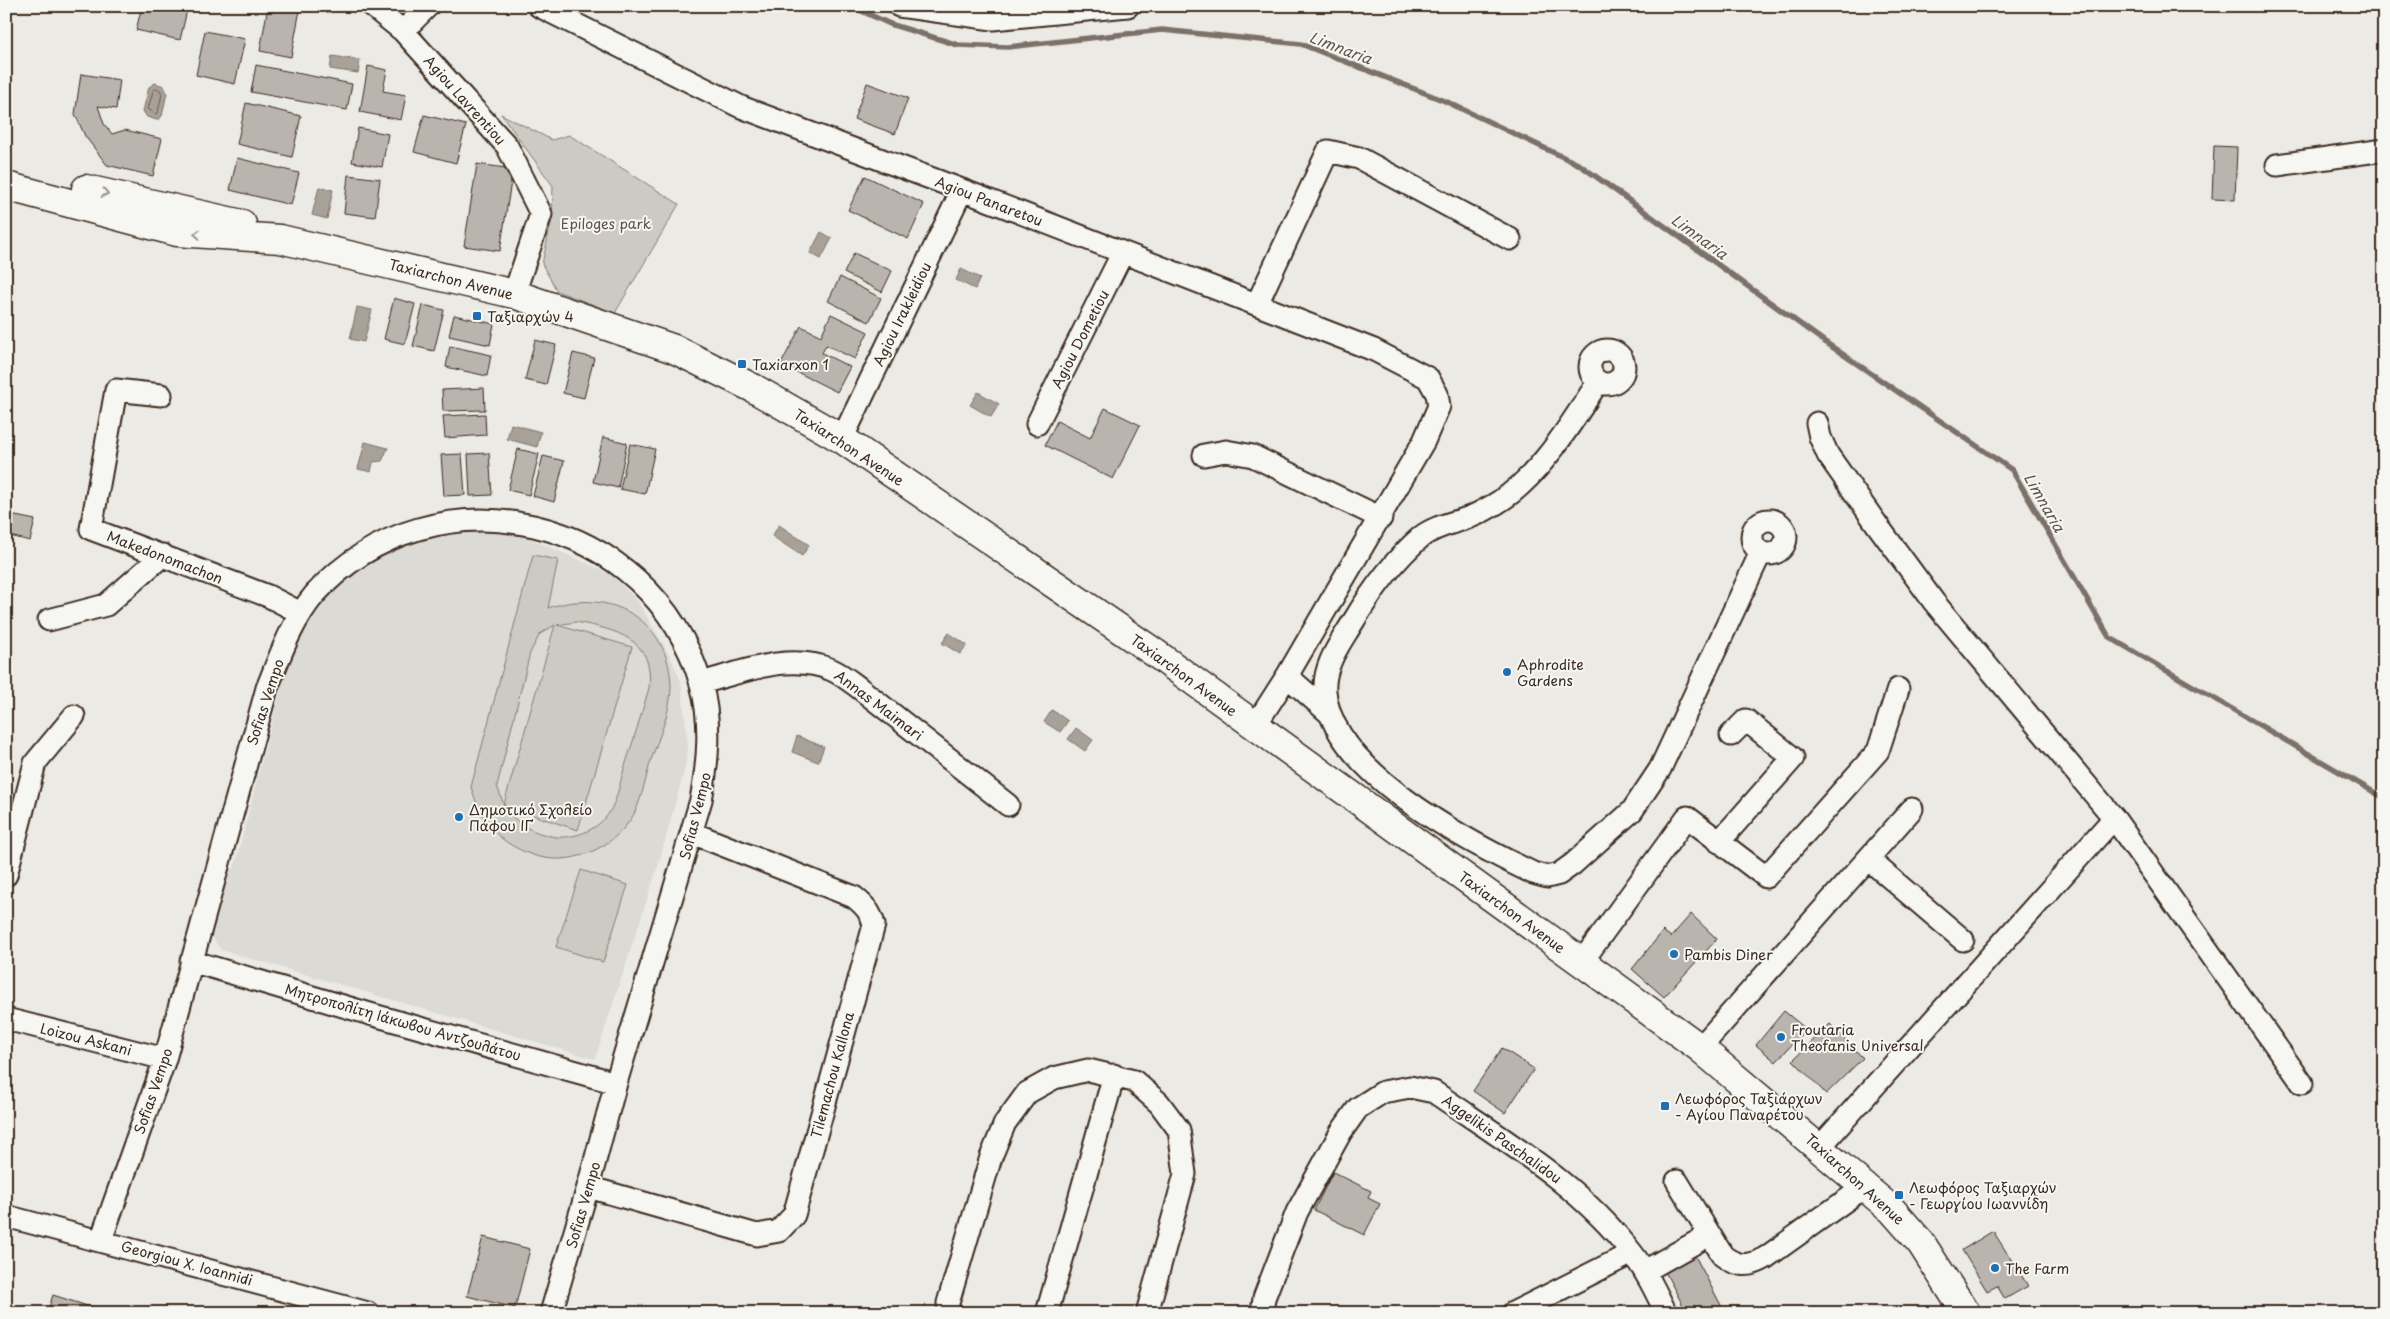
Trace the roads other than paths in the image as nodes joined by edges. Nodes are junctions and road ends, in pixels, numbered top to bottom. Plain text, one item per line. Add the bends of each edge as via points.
1 (372, 6) edge
2 (428, 6) edge
3 (538, 6) edge
4 (899, 6) edge
5 (1128, 6) edge
6 (948, 9) edge
7 (403, 31) junction
8 (2384, 150) edge
9 (2277, 166) dead end
10 (6, 170) edge
11 (962, 190) junction
12 (14, 192) edge
13 (280, 239) junction
14 (1510, 240) dead end
15 (1122, 254) junction
16 (514, 294) junction
17 (1257, 304) junction
18 (1598, 382) dead end
19 (162, 395) dead end
20 (1817, 423) dead end
21 (1037, 424) dead end
22 (842, 439) junction
23 (1204, 455) dead end
24 (1381, 518) junction
25 (1762, 552) dead end
26 (163, 555) junction
27 (301, 613) junction
28 (48, 620) dead end
29 (1287, 676) junction
30 (701, 683) junction
31 (1898, 689) dead end
32 (1328, 712) junction
33 (74, 716) dead end
34 (1254, 726) junction
35 (1731, 735) dead end
36 (1008, 805) dead end
37 (1912, 809) dead end
38 (2114, 818) junction
39 (692, 833) junction
40 (1719, 842) junction
41 (1868, 859) junction
42 (6, 875) edge
43 (1963, 940) dead end
44 (191, 961) junction
45 (1581, 963) junction
46 (6, 1019) edge
47 (1700, 1048) junction
48 (165, 1059) junction
49 (1114, 1075) junction
50 (616, 1083) junction
51 (2302, 1083) dead end
52 (1820, 1147) junction
53 (1677, 1181) dead end
54 (1866, 1186) junction
55 (588, 1187) junction
56 (6, 1216) edge
57 (1709, 1235) junction
58 (102, 1240) junction
59 (1632, 1253) junction
60 (1645, 1271) junction
61 (368, 1313) edge
62 (551, 1313) edge
63 (949, 1313) edge
64 (1048, 1313) edge
65 (1147, 1313) edge
66 (1262, 1313) edge
67 (1513, 1313) edge
68 (1666, 1313) edge
69 (1966, 1313) edge

1 - 7 street, Agiou Lavrentiou
2 - 7 street
3 - 11 street, Agiou Panaretou via 740,107
4 - 6 street
5 - 6 street via 993,19
7 - 16 street, Agiou Lavrentiou via 507,146 541,214
8 - 9 street
10 -> 13 main road, Taxiarchon Avenue via 228,221
11 - 15 street, Agiou Panaretou
11 - 22 street, Agiou Irakleidiou
13 -> 12 main road, Taxiarchon Avenue via 177,232
13 - 16 main road, Taxiarchon Avenue
14 - 17 street via 1359,158 1328,151
15 - 17 street, Agiou Panaretou
15 - 21 street, Agiou Dometiou
16 - 22 main road, Taxiarchon Avenue via 674,349 753,388
17 - 24 street, Agiou Panaretou via 1374,350 1428,378 1437,394 1439,406 1424,442
18 - 32 street via 1539,465 1518,487 1472,516 1426,533 1372,590 1334,654 1326,674 1324,689
19 - 26 street, Makedonomachon via 116,390 91,529
20 - 38 street via 1828,455 1934,602
22 - 34 main road, Taxiarchon Avenue
23 - 24 street via 1226,451 1253,456
24 - 29 street
25 - 32 street via 1660,769 1632,811 1559,874 1547,877 1496,856 1414,804 1380,779 1355,754 1341,737
26 - 27 street, Makedonomachon via 268,596
26 - 28 street via 106,605
27 - 30 street, Sofias Vempo via 337,574 369,551 393,539 420,528 475,519 510,520 563,535 616,562 658,603 675,626
27 - 44 street, Sofias Vempo via 266,688
29 - 32 street
29 - 34 street
30 - 36 street, Annas Maimari via 767,664 800,664 831,670 858,687
30 - 39 street, Sofias Vempo via 706,710 708,766
31 - 40 street via 1878,750 1766,877
33 - 42 street via 35,763
34 - 45 main road, Taxiarchon Avenue
35 - 40 street via 1746,720 1793,758
37 - 41 street
38 - 51 street
38 - 52 street
39 - 50 street, Sofias Vempo
39 - 55 street, Tilemachou Kallona via 854,897 872,918 874,926 794,1215 779,1231 756,1235
40 - 45 street via 1687,817
41 - 43 street
41 - 47 street
44 - 48 street, Sofias Vempo
44 - 50 street, Μητροπολίτη Ιάκωβου Αντζουλάτου
45 - 47 main road, Taxiarchon Avenue
46 - 48 street, Loizou Askani
47 - 52 main road, Taxiarchon Avenue
48 - 58 street, Sofias Vempo
49 - 63 street via 1088,1070 1054,1078 1027,1093 1005,1123 970,1224 948,1303
49 - 64 street
49 - 65 street via 1134,1081 1159,1103 1179,1130 1185,1174
50 - 55 street, Sofias Vempo
52 - 54 main road, Taxiarchon Avenue
53 - 57 street
54 - 57 street via 1754,1264 1742,1266 1732,1263 1723,1256
54 - 69 main road, Taxiarchon Avenue via 1921,1243
55 - 62 street, Sofias Vempo
56 - 58 street, Georgiou X. Ioannidi
57 - 60 street
58 - 61 street, Georgiou X. Ioannidi
59 - 60 street, Aggelikis Paschalidou
59 - 66 street, Aggelikis Paschalidou via 1600,1215 1559,1178 1434,1092 1410,1087 1383,1092 1358,1108 1341,1132 1297,1212 1264,1298
59 - 67 street
60 - 68 street, Aggelikis Paschalidou

